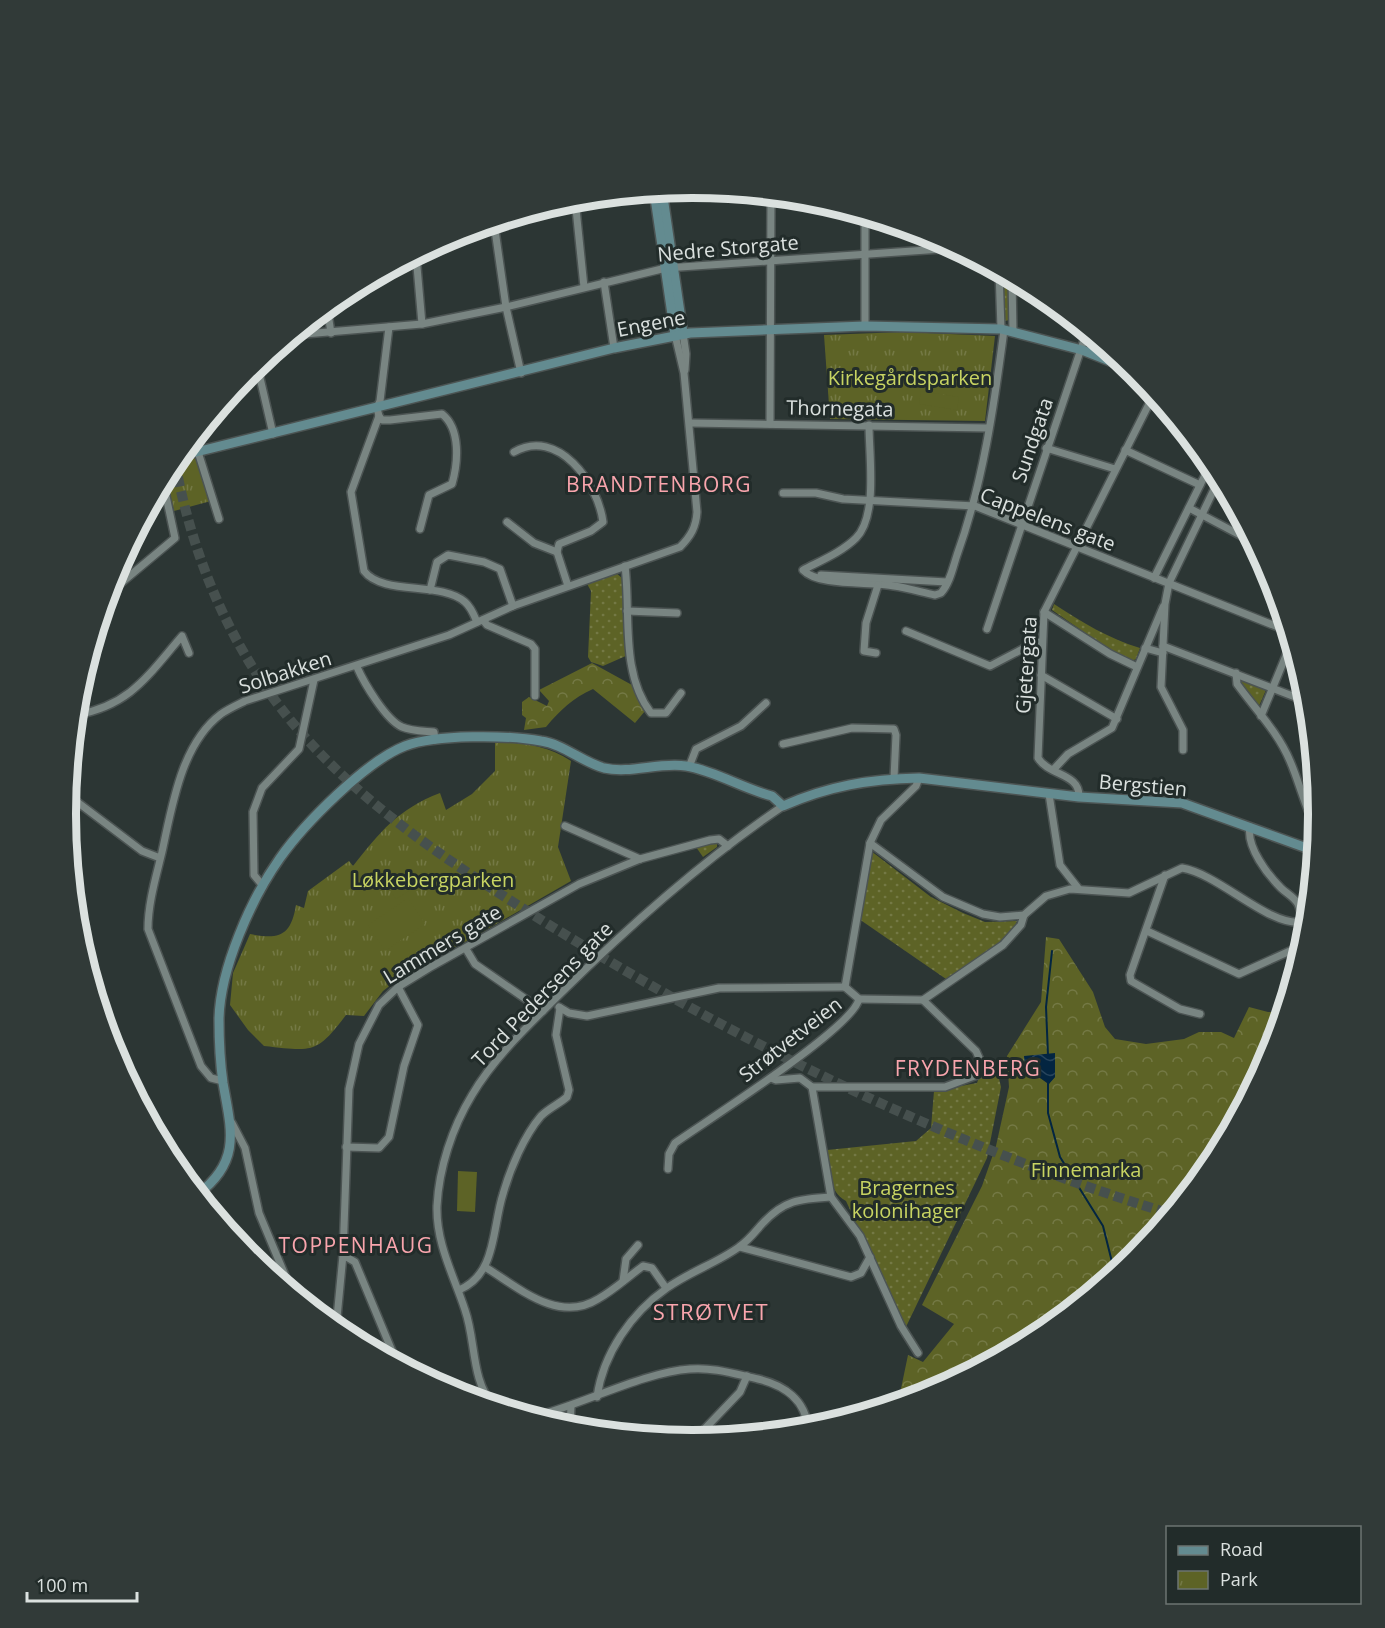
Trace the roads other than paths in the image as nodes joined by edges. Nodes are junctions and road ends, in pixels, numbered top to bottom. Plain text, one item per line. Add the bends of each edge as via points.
1 (660, 199) edge
2 (771, 203) edge
3 (576, 209) edge
4 (865, 223) edge
5 (495, 231) edge
6 (937, 249) edge
7 (865, 254) junction
8 (771, 260) junction
9 (417, 264) edge
10 (670, 267) junction
11 (1000, 281) edge
12 (604, 282) junction
13 (584, 287) junction
14 (1011, 287) edge
15 (506, 307) junction
16 (329, 317) edge
17 (422, 324) junction
18 (864, 326) junction
19 (389, 327) junction
20 (770, 328) junction
21 (1006, 331) junction
22 (331, 333) junction
23 (307, 334) edge
24 (679, 334) junction
25 (1085, 339) edge
26 (614, 348) junction
27 (1082, 350) junction
28 (1110, 361) edge
29 (521, 373) junction
30 (259, 376) edge
31 (1150, 402) edge
32 (378, 412) junction
33 (691, 423) junction
34 (770, 424) junction
35 (869, 425) junction
36 (988, 428) junction
37 (273, 434) junction
38 (1046, 448) junction
39 (197, 449) edge
40 (1125, 450) junction
41 (198, 452) junction
42 (514, 452) dead end
43 (194, 453) edge
44 (1115, 469) junction
45 (1206, 474) edge
46 (1200, 485) junction
47 (1215, 488) edge
48 (783, 493) dead end
49 (166, 495) edge
50 (870, 500) junction
51 (975, 506) junction
52 (1189, 508) junction
53 (1202, 514) junction
54 (219, 519) dead end
55 (507, 522) dead end
56 (1021, 525) junction
57 (420, 529) dead end
58 (1242, 536) edge
59 (1076, 546) junction
60 (557, 552) junction
61 (625, 566) junction
62 (813, 577) junction
63 (1155, 578) junction
64 (947, 582) junction
65 (121, 583) edge
66 (1169, 583) junction
67 (878, 585) junction
68 (568, 586) junction
69 (430, 590) junction
70 (1165, 604) junction
71 (513, 606) junction
72 (627, 612) junction
73 (1044, 612) junction
74 (677, 613) dead end
75 (480, 621) junction
76 (1279, 627) edge
77 (987, 628) dead end
78 (906, 631) dead end
79 (1042, 642) junction
80 (1145, 648) junction
81 (1163, 649) junction
82 (189, 653) dead end
83 (876, 653) dead end
84 (1287, 653) edge
85 (357, 667) junction
86 (1137, 667) junction
87 (1236, 673) junction
88 (1041, 675) junction
89 (314, 680) junction
90 (1273, 688) junction
91 (681, 693) dead end
92 (535, 696) dead end
93 (1298, 698) edge
94 (766, 703) dead end
95 (85, 712) edge
96 (1261, 716) junction
97 (1117, 719) junction
98 (435, 740) junction
99 (783, 744) dead end
100 (1183, 750) dead end
101 (689, 767) junction
102 (1053, 770) junction
103 (894, 778) junction
104 (919, 778) junction
105 (1049, 794) junction
106 (1079, 797) junction
107 (77, 802) edge
108 (783, 806) junction
109 (1308, 813) edge
110 (565, 826) dead end
111 (1250, 827) junction
112 (870, 843) junction
113 (728, 846) junction
114 (1307, 848) edge
115 (160, 858) junction
116 (640, 859) junction
117 (1165, 875) junction
118 (263, 886) junction
119 (1078, 888) junction
120 (1024, 915) junction
121 (1299, 918) edge
122 (1299, 922) edge
123 (1146, 931) junction
124 (466, 949) junction
125 (1293, 951) edge
126 (398, 987) junction
127 (846, 987) junction
128 (859, 999) junction
129 (923, 1000) junction
130 (552, 1002) junction
131 (560, 1008) junction
132 (543, 1011) junction
133 (1200, 1014) dead end
134 (771, 1078) junction
135 (223, 1080) junction
136 (812, 1087) junction
137 (232, 1123) junction
138 (346, 1147) junction
139 (668, 1169) dead end
140 (204, 1188) edge
141 (831, 1197) junction
142 (638, 1245) dead end
143 (740, 1247) junction
144 (343, 1255) junction
145 (870, 1257) junction
146 (485, 1267) junction
147 (286, 1277) edge
148 (623, 1281) junction
149 (666, 1288) junction
150 (459, 1290) junction
151 (337, 1317) edge
152 (393, 1352) edge
153 (918, 1353) dead end
154 (747, 1376) junction
155 (487, 1394) edge
156 (597, 1397) junction
157 (571, 1407) junction
158 (549, 1413) edge
159 (570, 1418) edge
160 (805, 1419) edge
161 (704, 1430) edge

1 - 10 main road
2 - 8 street
3 - 13 street
4 - 7 street
5 - 15 street
6 - 7 street, Nedre Storgate
7 - 8 street, Nedre Storgate
7 - 18 street
8 - 10 street, Nedre Storgate
8 - 20 street
9 - 17 street
10 - 12 street, Nedre Storgate
10 - 24 main road
11 - 21 street
12 - 13 street, Nedre Storgate
12 - 26 street
13 - 15 street, Nedre Storgate
14 - 21 street
15 - 17 street, Nedre Storgate
15 - 29 street
16 - 22 street
17 - 19 street, Nedre Storgate
18 - 20 main road, Engene
18 - 21 main road, Engene
19 - 22 street, Nedre Storgate
19 - 32 street
20 - 24 main road, Engene
20 - 34 street
21 - 27 main road, Engene
21 - 36 street
22 - 23 street, Nedre Storgate
24 - 26 main road, Engene
24 - 33 street, Solbakken via 686,354 684,373
25 - 27 street, Sundgata
26 - 29 main road, Engene
27 - 28 main road, Engene
27 - 38 street, Sundgata
29 - 32 main road, Engene
30 - 37 street
31 - 40 street, Gjetergata
32 - 37 main road, Engene
32 - 57 street via 382,420 442,414 452,426 458,464 452,484 429,495
32 - 69 street via 351,492 363,571 368,578 384,583
33 - 34 street, Thornegata
33 - 61 street, Solbakken via 697,524 680,546
34 - 35 street, Thornegata
35 - 36 street, Thornegata
35 - 50 street
36 - 51 street
37 - 41 main road, Engene
38 - 44 street
38 - 56 street, Sundgata
39 - 41 street
40 - 44 street, Gjetergata
40 - 46 street
41 - 43 main road, Engene
41 - 54 street
42 - 60 street via 525,445 542,444 562,453 574,463 595,494 603,522 559,544
44 - 59 street, Gjetergata
45 - 46 street
46 - 52 street
47 - 53 street
48 - 50 street, Cappelens gate
49 - 65 street via 175,538
50 - 51 street, Cappelens gate
50 - 62 street via 867,522 855,538 803,570
51 - 56 street, Cappelens gate
51 - 64 street
52 - 53 street
52 - 63 street
53 - 58 street
53 - 66 street
55 - 60 street via 534,543
56 - 59 street, Cappelens gate
56 - 77 street, Sundgata
59 - 63 street, Cappelens gate
59 - 73 street, Gjetergata
60 - 68 street
61 - 68 street, Solbakken
61 - 72 street
62 - 64 street
62 - 67 street
63 - 66 street, Cappelens gate
64 - 67 street via 942,593 935,595
66 - 70 street
66 - 76 street, Cappelens gate
67 - 83 street via 866,623 864,651
68 - 71 street, Solbakken
69 - 71 street via 437,562 448,555 456,556 500,569
69 - 75 street via 465,602
70 - 80 street
70 - 81 street
71 - 75 street, Solbakken
72 - 74 street
72 - 91 street via 633,671 646,707 651,713 666,713
73 - 79 street, Gjetergata
73 - 86 street
75 - 85 street, Solbakken
75 - 92 street via 536,649
78 - 79 street via 990,666
79 - 88 street, Gjetergata
80 - 81 street
80 - 86 street
81 - 87 street
81 - 100 street via 1161,687 1184,730
82 - 95 street via 182,636 132,693 116,703
84 - 90 street
85 - 89 street, Solbakken
85 - 98 street via 395,723 434,732
86 - 97 street
87 - 90 street
87 - 96 street via 1237,684
88 - 97 street
88 - 102 street, Gjetergata via 1038,758
89 - 115 street, Solbakken via 245,700 220,714 205,731 181,775
89 - 118 street via 299,749 262,788 253,812 254,875
90 - 93 street
90 - 96 street
94 - 101 street via 741,726 696,749
96 - 109 street via 1290,762
97 - 102 street via 1105,733 1068,754
98 - 101 main road via 512,737 544,741 604,768
98 - 118 main road via 404,746 375,764 293,839
99 - 103 street via 852,728 894,729
101 - 108 main road via 772,796
102 - 106 street, Gjetergata via 1074,781
103 - 104 main road, Bergstien
103 - 108 main road, Bergstien via 832,787
104 - 105 main road, Bergstien
104 - 112 street, Strøtvetveien via 916,786 881,820
105 - 106 main road, Bergstien
105 - 119 street via 1060,865
106 - 111 main road, Bergstien via 1182,803
107 - 115 street via 142,851
108 - 113 street, Tord Pedersens gate
110 - 116 street
111 - 114 main road, Bergstien
111 - 121 street via 1250,840 1262,863 1297,902
112 - 120 street via 950,901 992,916
112 - 127 street, Strøtvetveien
113 - 116 street, Lammers gate via 718,839 710,840
113 - 130 street, Tord Pedersens gate via 609,946
115 - 135 street, Solbakken via 148,929 201,1066 211,1078
116 - 124 street, Lammers gate via 579,884
117 - 119 street via 1129,893
117 - 122 street via 1182,868 1204,874 1280,918
117 - 123 street
118 - 135 main road via 222,985 219,1029
119 - 120 street via 1046,896
120 - 129 street via 1016,933 1003,945
123 - 125 street via 1239,974
123 - 133 street via 1131,981 1180,1009
124 - 126 street, Lammers gate
124 - 132 street via 475,964
126 - 138 street, Lammers gate via 379,1005 359,1044 350,1089
126 - 138 street via 418,1025 404,1066 392,1130 379,1148
127 - 128 street, Strøtvetveien
127 - 131 street via 719,988 587,1016
128 - 129 street
128 - 134 street, Strøtvetveien via 851,1015
129 - 136 street via 976,1051 981,1062 977,1075 945,1086
130 - 131 street
130 - 132 street, Tord Pedersens gate
131 - 146 street via 555,1035 569,1090 567,1097 540,1118 515,1163 502,1195
132 - 150 street, Tord Pedersens gate via 486,1072 447,1150 440,1181 438,1233
134 - 136 street via 800,1078
134 - 139 street, Strøtvetveien via 675,1143
135 - 137 main road
136 - 141 street
137 - 140 main road via 231,1146 215,1177
137 - 147 street via 245,1148 259,1213
138 - 144 street, Lammers gate
141 - 143 street via 780,1206
141 - 145 street via 853,1224
142 - 148 street via 626,1259
143 - 145 street via 851,1277 861,1273
143 - 149 street
144 - 151 street, Lammers gate
144 - 152 street via 355,1262
145 - 153 street via 901,1326
146 - 148 street via 560,1308 586,1305
146 - 150 street via 473,1282
148 - 149 street via 648,1266
149 - 156 street via 613,1348 602,1370
150 - 155 street, Tord Pedersens gate via 469,1320 479,1380
154 - 156 street via 688,1369
154 - 160 street via 779,1385 798,1399
154 - 161 street via 740,1392
156 - 157 street
157 - 158 street
157 - 159 street

